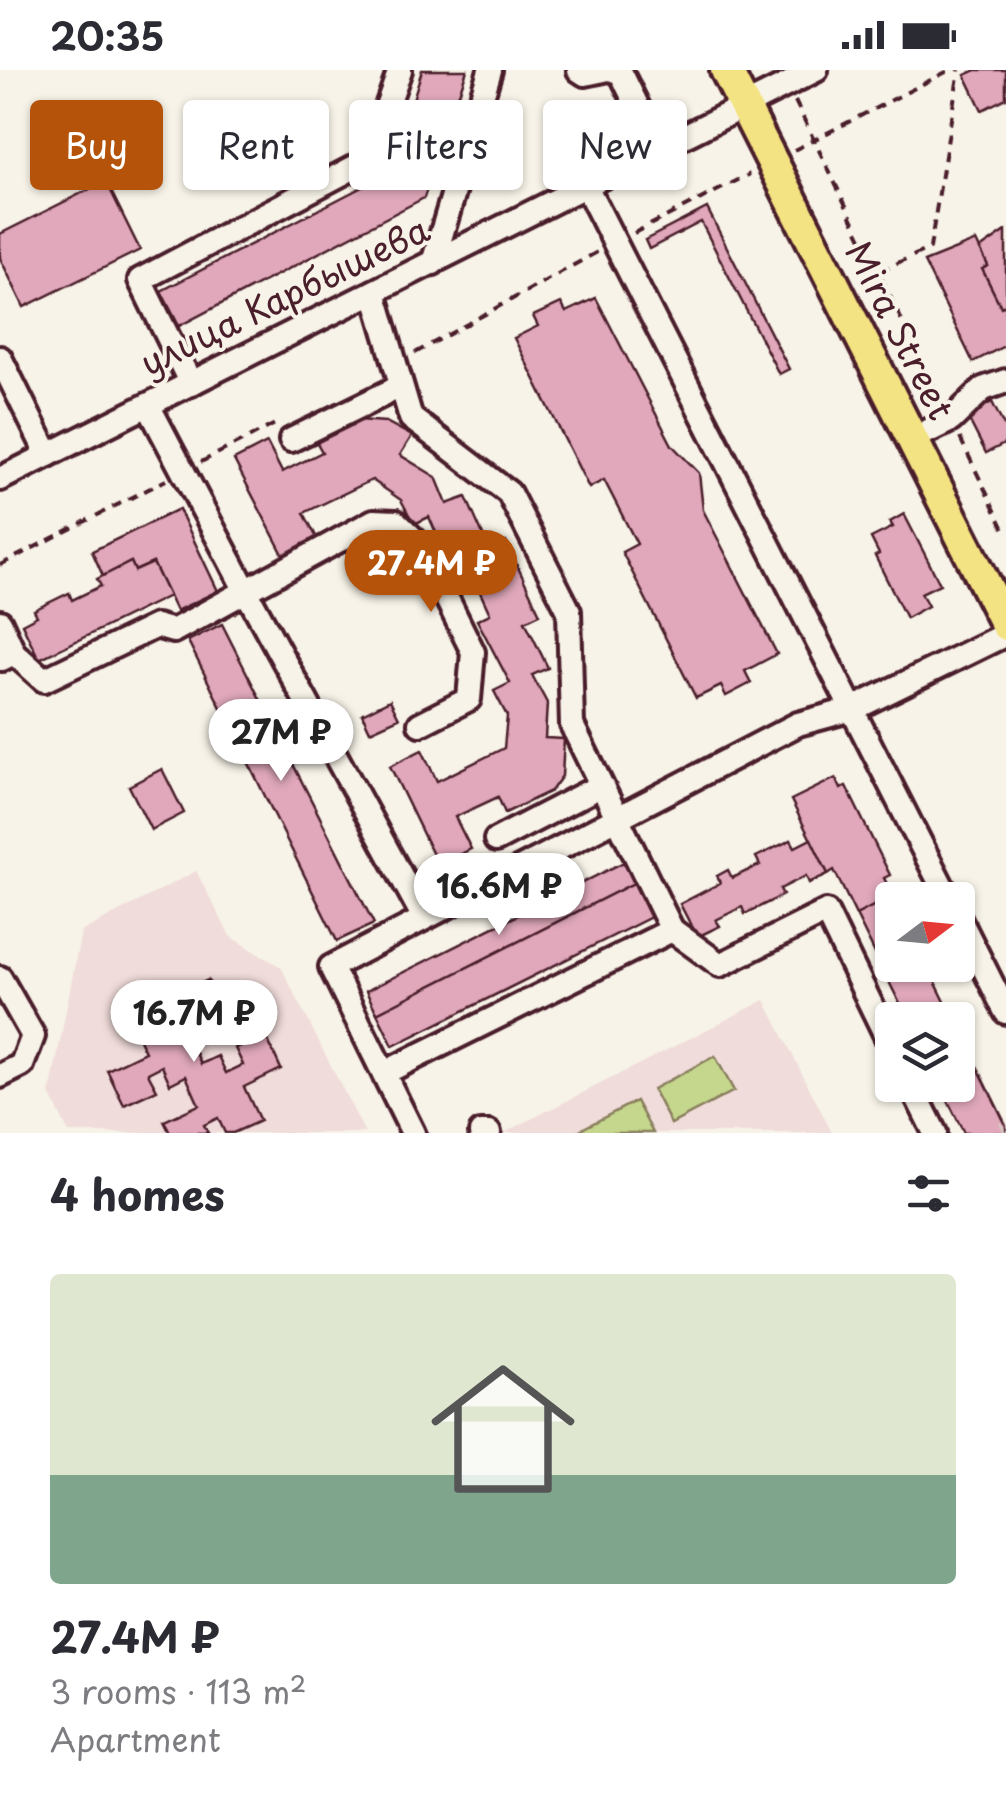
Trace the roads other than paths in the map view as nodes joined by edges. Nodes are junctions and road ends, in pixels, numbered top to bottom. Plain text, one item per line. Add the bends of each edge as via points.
1 (400, 70) edge
2 (490, 70) edge
3 (580, 70) edge
4 (604, 70) edge
5 (614, 70) edge
6 (726, 70) edge
7 (816, 70) edge
8 (634, 100) edge
9 (745, 107) junction
10 (687, 136) edge
11 (578, 190) edge
12 (588, 190) edge
13 (433, 263) junction
14 (374, 292) junction
15 (0, 358) edge
16 (398, 375) junction
17 (1006, 381) edge
18 (191, 384) junction
19 (148, 405) junction
20 (290, 428) road end
21 (912, 438) junction
22 (48, 454) junction
23 (0, 479) edge
24 (246, 592) junction
25 (0, 622) edge
26 (1006, 625) edge
27 (1006, 634) edge
28 (7, 656) edge
29 (853, 709) junction
30 (420, 724) dead end
31 (600, 786) junction
32 (616, 818) junction
33 (496, 840) dead end
34 (941, 882) edge
35 (424, 918) junction
36 (672, 930) junction
37 (975, 950) edge
38 (0, 978) edge
39 (1006, 1012) edge
40 (875, 1013) edge
41 (384, 1072) junction
42 (0, 1076) edge
43 (919, 1102) edge
44 (413, 1133) edge
45 (481, 1133) edge
46 (489, 1133) edge
47 (934, 1133) edge

1 - 18 street via 368,160 140,280
2 - 13 street
3 - 4 street
5 - 8 street
6 - 9 main road, Mira Street
7 - 9 street, улица Карбышева
9 - 10 street, улица Карбышева
9 - 21 main road, Mira Street
11 - 13 street, улица Карбышева
12 - 29 street
13 - 14 street, улица Карбышева
14 - 16 street
14 - 18 street, улица Карбышева
15 - 22 street
16 - 20 street
16 - 31 street via 411,418 510,494 569,611 572,725
17 - 21 street
18 - 19 street, улица Карбышева
19 - 22 street, улица Карбышева
19 - 24 street
21 - 26 main road, Mira Street
22 - 23 street, улица Карбышева
24 - 28 street via 173,631 156,626 44,680
24 - 30 street via 374,521 405,527 474,652 469,699
24 - 35 street
25 - 28 street
27 - 29 street
29 - 32 street via 798,724
29 - 34 street
31 - 32 street
31 - 33 street
32 - 35 street
32 - 36 street
35 - 41 street via 331,967
36 - 40 street via 720,966 826,912
36 - 41 street
37 - 39 street
38 - 42 street via 33,1036 22,1065
41 - 44 street
43 - 47 street
45 - 46 street

